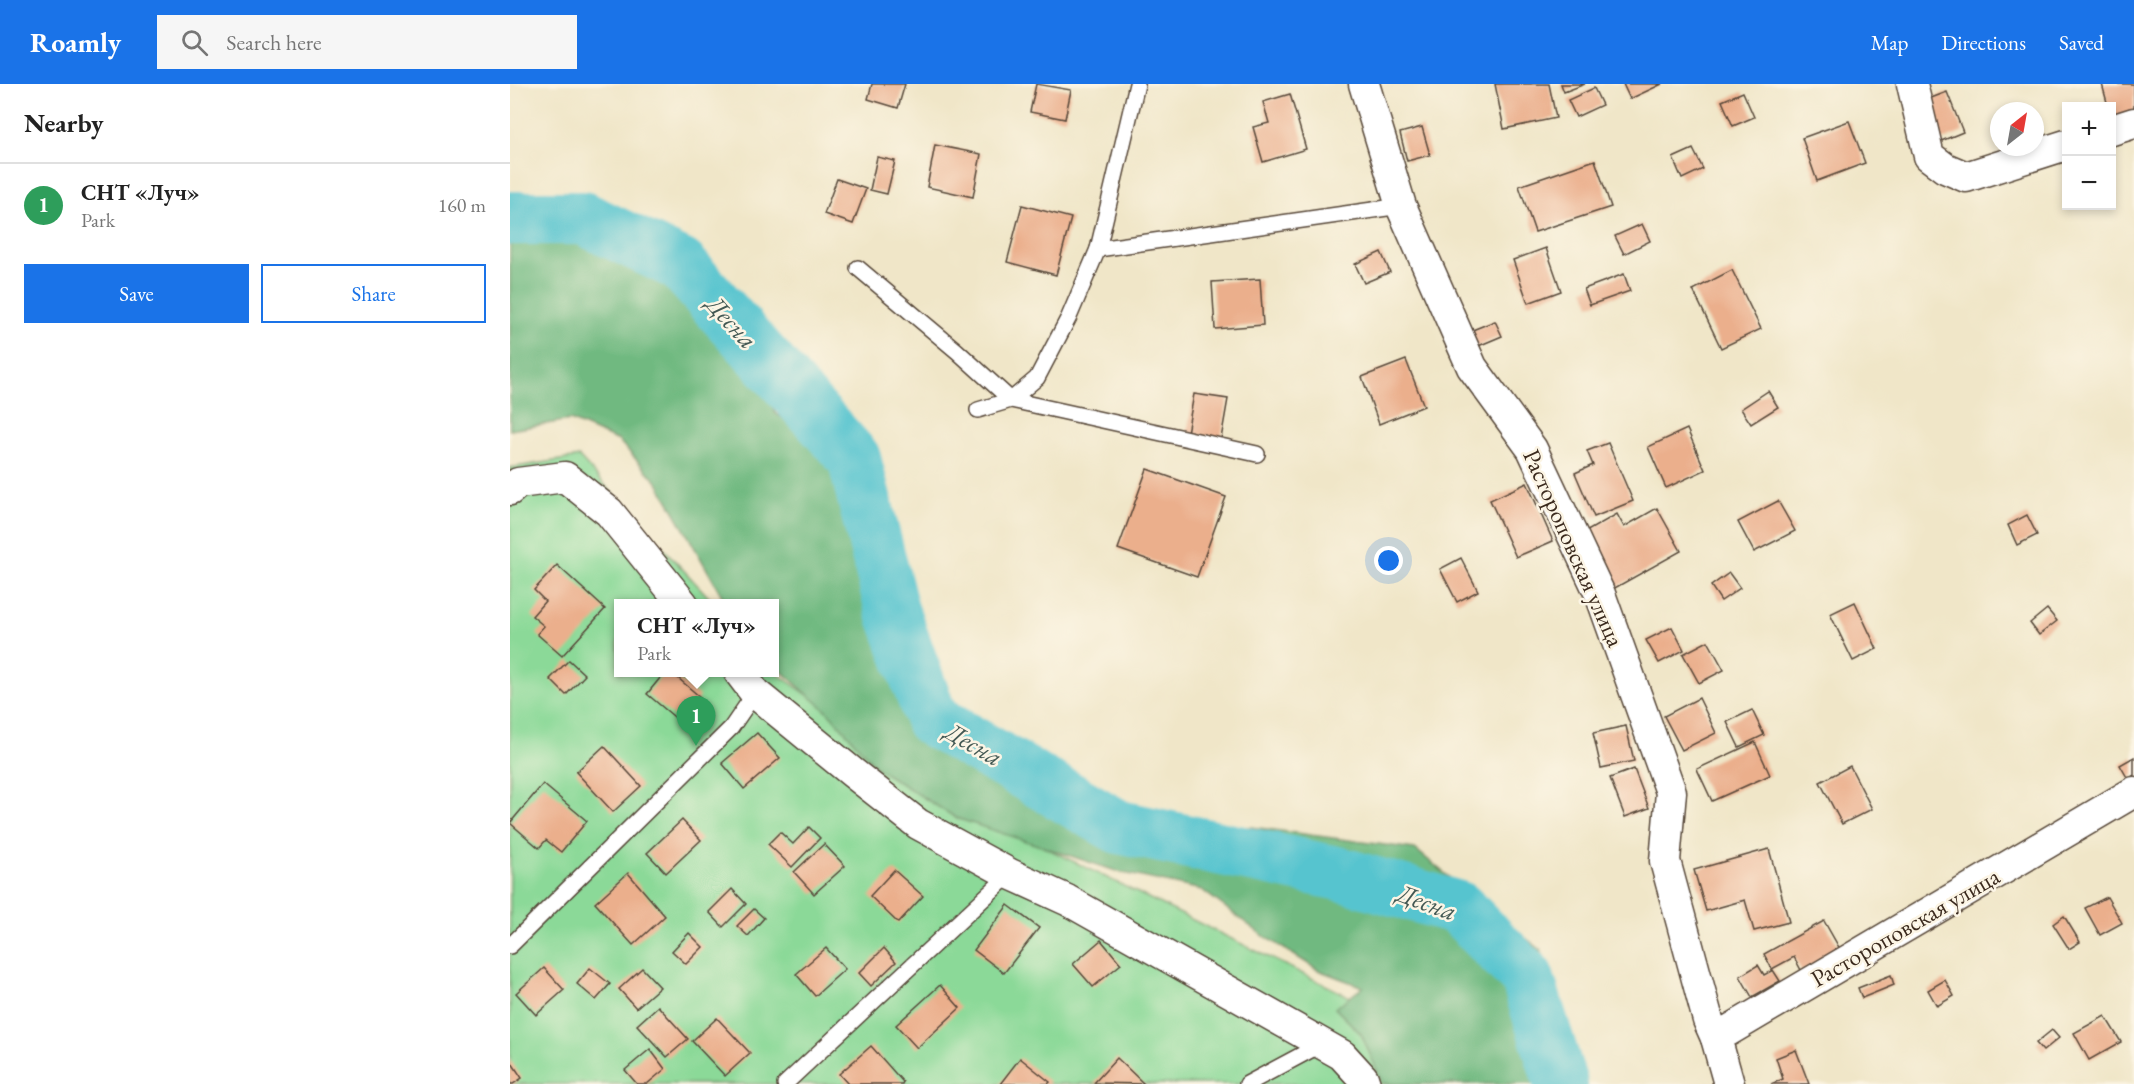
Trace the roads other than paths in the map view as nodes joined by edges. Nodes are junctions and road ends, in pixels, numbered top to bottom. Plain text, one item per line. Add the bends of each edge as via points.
1 (1137, 84) edge
2 (1364, 84) edge
3 (1912, 84) edge
4 (2134, 123) edge
5 (2116, 129) edge
6 (2062, 147) edge
7 (1401, 206) junction
8 (1098, 249) junction
9 (858, 267) dead end
10 (1011, 400) junction
11 (978, 410) dead end
12 (1257, 454) dead end
13 (510, 490) edge
14 (680, 599) edge
15 (747, 683) edge
16 (2134, 792) edge
17 (1010, 874) junction
18 (510, 946) edge
19 (1716, 1038) junction
20 (1320, 1045) junction
21 (785, 1084) edge
22 (1247, 1084) edge
23 (1365, 1084) edge
24 (1729, 1084) edge

1 - 8 lane
2 - 7 street, Растороповская улица
3 - 6 street via 1929,156 1966,177
4 - 5 street
7 - 8 lane
7 - 19 street, Растороповская улица via 1472,367 1532,448 1600,594 1671,792 1665,861
8 - 10 lane via 1037,378
9 - 10 lane
10 - 11 lane
10 - 12 lane
13 - 14 street via 518,483 565,477 609,512
15 - 17 street via 918,824
15 - 18 lane via 731,728
16 - 19 street, Растороповская улица
17 - 20 street via 1067,900
17 - 21 lane
19 - 24 street
20 - 22 lane
20 - 23 street via 1342,1055

